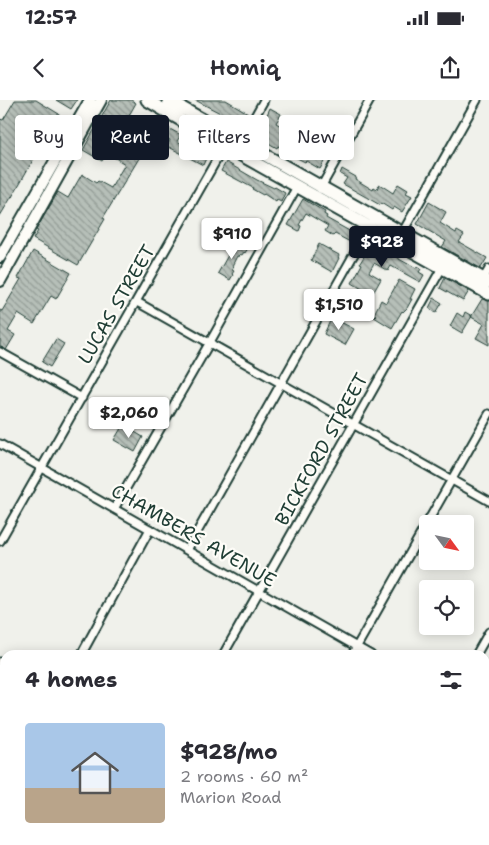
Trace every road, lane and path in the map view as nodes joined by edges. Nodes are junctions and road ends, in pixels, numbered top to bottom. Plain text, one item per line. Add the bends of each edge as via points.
1 (90, 100) edge
2 (101, 100) edge
3 (147, 100) edge
4 (168, 100) edge
5 (264, 100) edge
6 (370, 100) edge
7 (477, 100) edge
8 (190, 115) edge
9 (256, 115) edge
10 (179, 116) edge
11 (216, 160) edge
12 (263, 160) edge
13 (300, 181) junction
14 (319, 192) junction
15 (372, 222) junction
16 (399, 238) junction
17 (0, 257) edge
18 (444, 263) junction
19 (485, 279) edge
20 (0, 281) edge
21 (489, 294) edge
22 (137, 302) junction
23 (210, 342) junction
24 (0, 352) edge
25 (281, 383) junction
26 (82, 398) junction
27 (489, 414) edge
28 (354, 424) junction
29 (0, 444) edge
30 (42, 468) junction
31 (452, 480) junction
32 (489, 501) edge
33 (114, 509) junction
34 (150, 529) junction
35 (0, 541) edge
36 (187, 550) junction
37 (260, 591) junction
38 (489, 632) edge
39 (357, 647) junction
40 (84, 650) edge
41 (226, 650) edge
42 (355, 650) edge
43 (362, 650) edge
44 (479, 650) edge

1 - 17 main road
2 - 20 main road
3 - 10 main road
4 - 8 main road
5 - 9 street
6 - 14 street
7 - 16 street
11 - 22 street, LUCAS STREET
12 - 13 main road
13 - 14 main road
13 - 23 street
14 - 15 main road
15 - 16 main road
15 - 25 street
16 - 18 main road
18 - 19 main road
18 - 28 street, BICKFORD STREET
19 - 21 main road
22 - 23 street
22 - 26 street, LUCAS STREET
23 - 25 street
23 - 33 street
24 - 26 street
25 - 28 street
25 - 36 street
26 - 30 street, LUCAS STREET
27 - 31 street
28 - 31 street
28 - 37 street, BICKFORD STREET
29 - 30 street, CHAMBERS AVENUE
30 - 33 street, CHAMBERS AVENUE
30 - 35 street, LUCAS STREET
31 - 32 street
31 - 39 street
33 - 34 street, CHAMBERS AVENUE
34 - 36 street, CHAMBERS AVENUE
34 - 40 street
36 - 37 street, CHAMBERS AVENUE
37 - 39 street, CHAMBERS AVENUE
37 - 41 street, BICKFORD STREET
38 - 44 street
39 - 42 street
39 - 43 street, CHAMBERS AVENUE

